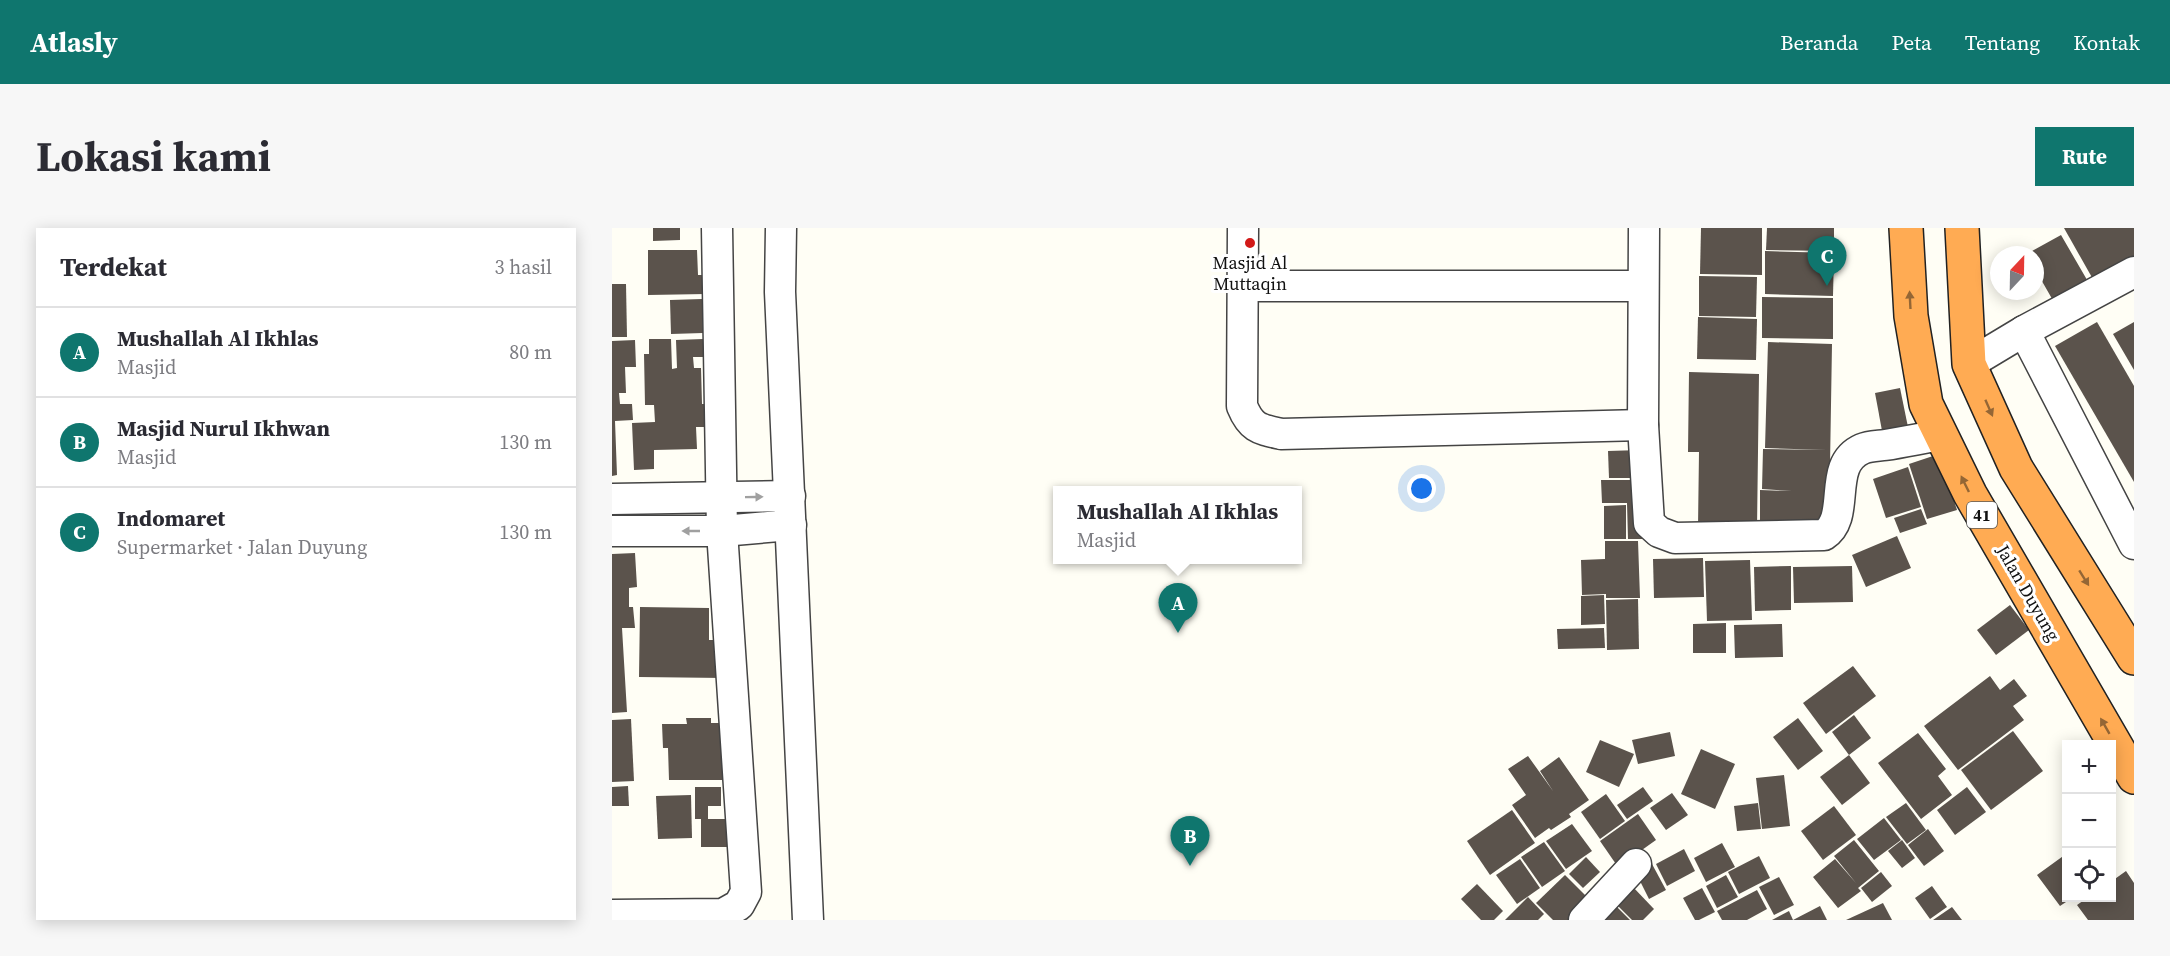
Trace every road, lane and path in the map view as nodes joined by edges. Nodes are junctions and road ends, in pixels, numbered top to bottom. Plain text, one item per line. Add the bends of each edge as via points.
1 (717, 228) edge
2 (781, 228) edge
3 (1243, 228) edge
4 (1644, 228) edge
5 (1906, 228) edge
6 (1962, 228) edge
7 (2134, 272) edge
8 (1243, 286) junction
9 (1643, 286) junction
10 (2024, 331) junction
11 (1969, 364) junction
12 (1643, 425) junction
13 (1941, 435) junction
14 (722, 497) junction
15 (623, 499) edge
16 (791, 510) junction
17 (624, 531) edge
18 (722, 531) junction
19 (2134, 544) edge
20 (2134, 658) edge
21 (2134, 777) edge
22 (1636, 864) dead end
23 (612, 915) edge
24 (808, 920) edge
25 (1584, 920) edge

1 - 14 street
2 - 16 street via 780,292
3 - 8 street
4 - 9 street
13 -> 5 highway, Jalan Duyung / 41 via 1926,404 1911,316
6 - 11 highway
7 - 10 street
8 - 9 street
8 - 12 street via 1242,406 1254,426 1266,431 1281,434
9 - 12 street
10 - 11 street
10 - 19 street
11 -> 20 highway via 2016,468
12 - 13 street via 1649,523 1675,538 1824,535 1837,517 1841,475 1861,449
21 -> 13 highway, Jalan Duyung / 41 via 1970,494
14 - 15 street
14 -> 16 street
14 - 18 street
15 - 17 street
16 - 18 street
16 - 24 street
18 -> 17 street
18 - 23 street via 746,892 739,905 723,914
22 - 25 street

